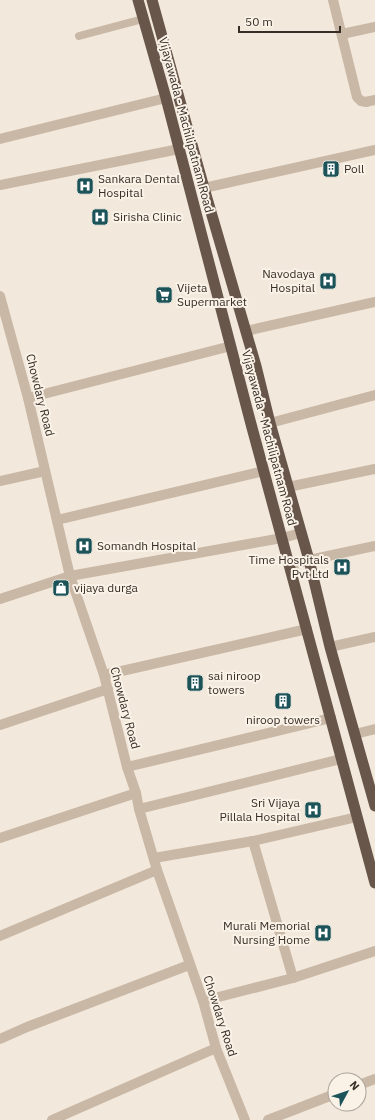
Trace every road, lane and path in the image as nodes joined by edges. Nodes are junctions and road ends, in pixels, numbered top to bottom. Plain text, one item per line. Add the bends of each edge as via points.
1 (138, 0) edge
2 (152, 0) edge
3 (333, 0) edge
4 (143, 19) junction
5 (375, 27) edge
6 (342, 34) junction
7 (79, 36) dead end
8 (166, 98) junction
9 (375, 100) edge
10 (0, 139) edge
11 (179, 149) junction
12 (375, 150) edge
13 (0, 185) edge
14 (204, 188) junction
15 (0, 296) edge
16 (375, 302) edge
17 (246, 331) junction
18 (230, 346) junction
19 (375, 395) edge
20 (28, 398) junction
21 (270, 423) junction
22 (375, 469) edge
23 (45, 471) junction
24 (264, 471) junction
25 (0, 482) edge
26 (288, 487) junction
27 (57, 520) junction
28 (301, 534) junction
29 (282, 538) junction
30 (375, 546) edge
31 (309, 560) junction
32 (290, 566) junction
33 (70, 576) junction
34 (0, 599) edge
35 (306, 629) junction
36 (375, 637) edge
37 (330, 647) junction
38 (104, 675) junction
39 (108, 690) junction
40 (331, 718) junction
41 (0, 724) edge
42 (375, 729) edge
43 (355, 734) junction
44 (341, 759) junction
45 (127, 767) junction
46 (136, 793) junction
47 (375, 806) edge
48 (139, 809) junction
49 (357, 817) junction
50 (0, 838) edge
51 (253, 841) junction
52 (154, 858) junction
53 (157, 870) junction
54 (375, 883) edge
55 (0, 936) edge
56 (375, 951) edge
57 (189, 965) junction
58 (293, 978) junction
59 (203, 1001) junction
60 (0, 1039) edge
61 (216, 1048) junction
62 (327, 1097) edge
63 (52, 1120) edge
64 (245, 1120) edge
65 (268, 1120) edge

1 - 4 highway, Vijayawada - Machilipatnam Road
2 - 14 highway, Vijayawada - Machilipatnam Road
3 - 6 street
4 - 7 lane
4 - 8 highway, Vijayawada - Machilipatnam Road
5 - 6 street
6 - 9 street via 357,97 366,102
8 - 10 street
8 - 11 highway, Vijayawada - Machilipatnam Road
11 - 13 street
11 - 18 highway, Vijayawada - Machilipatnam Road
12 - 14 street
14 - 17 highway, Vijayawada - Machilipatnam Road
15 - 20 street, Chowdary Road
16 - 17 street
17 - 21 highway, Vijayawada - Machilipatnam Road
18 - 20 street
18 - 24 highway, Vijayawada - Machilipatnam Road
19 - 21 street
20 - 23 street, Chowdary Road
21 - 26 highway, Vijayawada - Machilipatnam Road
22 - 26 street
23 - 25 street
23 - 27 street, Chowdary Road
24 - 27 street
24 - 29 highway, Vijayawada - Machilipatnam Road
26 - 28 highway, Vijayawada - Machilipatnam Road
27 - 33 street, Chowdary Road
28 - 29 street
28 - 31 highway, Vijayawada - Machilipatnam Road
29 - 32 highway, Vijayawada - Machilipatnam Road
29 - 33 street
30 - 31 street
31 - 32 street
31 - 37 highway, Vijayawada - Machilipatnam Road
32 - 35 highway, Vijayawada - Machilipatnam Road
33 - 34 street
33 - 38 street, Chowdary Road
35 - 38 street
35 - 40 highway, Vijayawada - Machilipatnam Road
36 - 37 street
37 - 43 highway, Vijayawada - Machilipatnam Road
38 - 39 street, Chowdary Road
39 - 41 street
39 - 45 street, Chowdary Road
40 - 44 highway, Vijayawada - Machilipatnam Road
40 - 45 street
42 - 43 street
43 - 47 highway, Vijayawada - Machilipatnam Road
44 - 48 street
44 - 49 highway, Vijayawada - Machilipatnam Road
45 - 46 street, Chowdary Road
46 - 48 street, Chowdary Road
46 - 50 street
48 - 52 street, Chowdary Road
49 - 51 street
49 - 54 highway, Vijayawada - Machilipatnam Road
51 - 52 street
51 - 58 street
52 - 53 street, Chowdary Road
53 - 55 street
53 - 57 street, Chowdary Road
56 - 58 street
57 - 59 street, Chowdary Road
57 - 60 street
58 - 59 street
59 - 61 street, Chowdary Road
61 - 63 street
61 - 64 street, Chowdary Road
62 - 65 street

